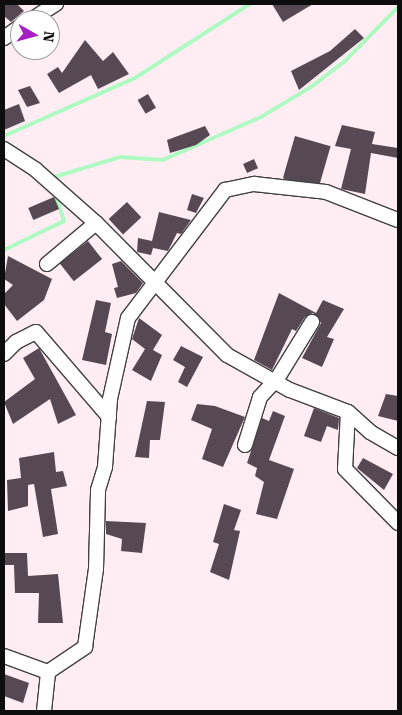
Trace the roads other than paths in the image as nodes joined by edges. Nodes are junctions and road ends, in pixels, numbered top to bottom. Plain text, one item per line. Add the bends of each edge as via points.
1 (4, 149) edge
2 (398, 220) edge
3 (96, 223) junction
4 (47, 264) dead end
5 (158, 282) junction
6 (312, 322) dead end
7 (4, 354) edge
8 (277, 379) junction
9 (348, 412) junction
10 (108, 417) junction
11 (246, 445) dead end
12 (398, 448) edge
13 (398, 523) edge
14 (4, 656) edge
15 (48, 672) junction
16 (44, 711) edge

1 - 3 street via 42,176
2 - 5 street via 326,192 254,184 225,190 207,208
3 - 4 street
3 - 5 street
5 - 8 street via 227,356
5 - 10 street via 128,318
6 - 8 street
7 - 10 street via 16,342 36,332
8 - 9 street via 290,390
8 - 11 street via 260,397
9 - 12 street via 370,432
9 - 13 street via 345,469
10 - 15 street via 105,467 98,490 96,569 84,647
14 - 15 street
15 - 16 street

